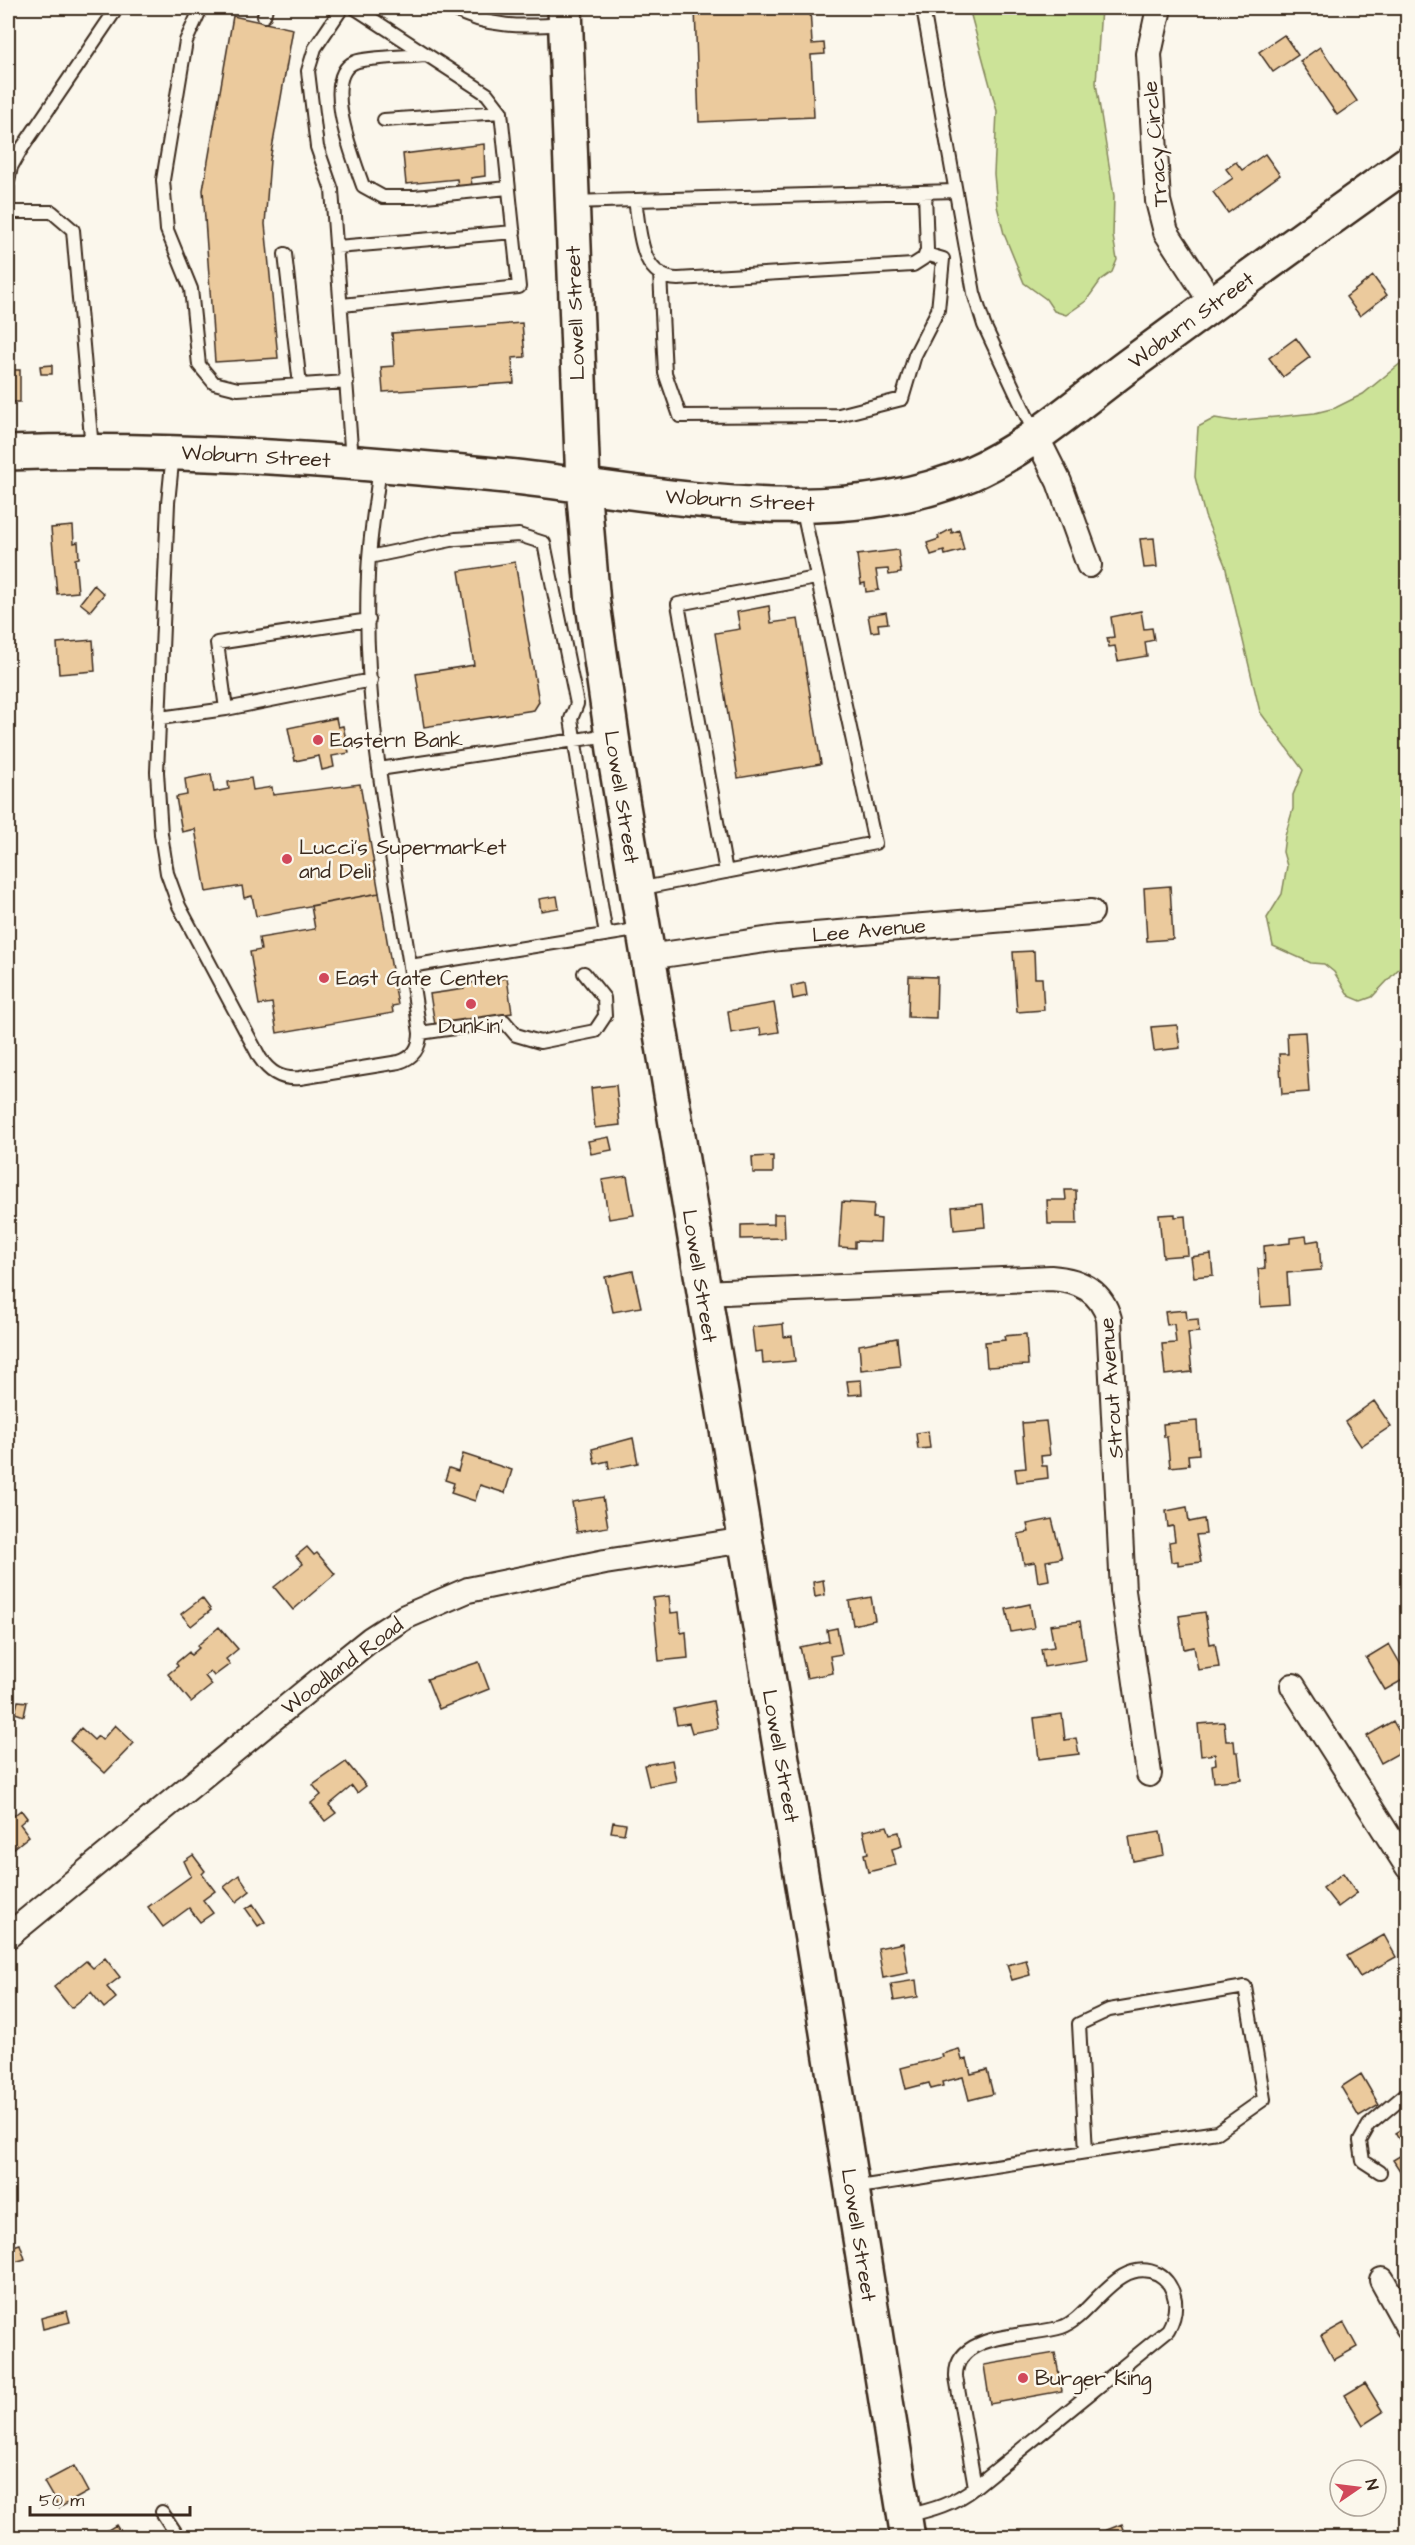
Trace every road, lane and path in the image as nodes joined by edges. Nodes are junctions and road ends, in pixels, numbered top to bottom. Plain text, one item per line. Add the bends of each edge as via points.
1 (117, 8) edge
2 (201, 8) edge
3 (342, 8) edge
4 (355, 8) edge
5 (452, 8) edge
6 (923, 8) edge
7 (1159, 8) edge
8 (565, 16) edge
9 (425, 55) junction
10 (501, 112) junction
11 (384, 120) dead end
12 (1407, 163) edge
13 (8, 182) edge
14 (8, 187) edge
15 (508, 188) junction
16 (955, 191) junction
17 (925, 192) junction
18 (635, 201) junction
19 (570, 202) junction
20 (8, 212) edge
21 (514, 232) junction
22 (337, 247) junction
23 (285, 254) dead end
24 (926, 254) junction
25 (660, 273) junction
26 (1212, 303) junction
27 (342, 306) junction
28 (346, 382) junction
29 (300, 385) junction
30 (1035, 434) junction
31 (92, 450) junction
32 (173, 451) junction
33 (8, 453) edge
34 (366, 464) junction
35 (583, 484) junction
36 (802, 506) junction
37 (369, 557) junction
38 (1089, 565) dead end
39 (816, 578) junction
40 (369, 620) junction
41 (371, 680) junction
42 (592, 701) junction
43 (225, 709) junction
44 (160, 718) junction
45 (612, 735) junction
46 (575, 740) junction
47 (379, 769) junction
48 (726, 872) junction
49 (637, 890) junction
50 (1090, 912) dead end
51 (606, 935) junction
52 (646, 943) junction
53 (410, 966) junction
54 (584, 973) dead end
55 (420, 1033) junction
56 (702, 1293) junction
57 (745, 1540) junction
58 (1293, 1686) dead end
59 (1149, 1774) dead end
60 (1407, 1867) edge
61 (8, 1936) edge
62 (1407, 2092) edge
63 (1086, 2152) junction
64 (1380, 2172) dead end
65 (851, 2188) junction
66 (1382, 2280) dead end
67 (1407, 2327) edge
68 (975, 2487) junction
69 (162, 2512) dead end
70 (906, 2527) edge
71 (179, 2538) edge

1 - 13 lane via 20,151
2 - 29 lane via 186,41 163,180 167,230 190,289 199,365 214,383 238,389
3 - 22 lane via 315,48 308,71 317,147 332,190
4 - 9 lane
5 - 8 lane via 471,19 524,27
6 - 16 lane
7 - 26 street, Tracy Circle via 1151,38 1149,70 1158,201 1166,232
8 - 19 main road, Lowell Street
9 - 10 lane via 487,94
9 - 15 lane via 356,62 343,71 339,80 344,133 363,186 383,197 414,198
10 - 11 lane
10 - 15 lane
12 - 26 main road, Woburn Street
14 - 20 lane
15 - 21 lane
16 - 17 lane
16 - 30 lane via 978,310
17 - 18 lane
17 - 24 lane
18 - 19 lane
18 - 25 lane via 645,260
19 - 35 main road, Lowell Street
20 - 31 lane via 52,212 73,230
21 - 22 lane
21 - 27 lane via 519,287
22 - 27 lane
23 - 29 lane
24 - 25 lane via 909,266 678,279
24 - 25 lane via 943,259 938,309 915,355 902,399 839,415 680,416 665,373
26 - 30 main road, Woburn Street
27 - 28 lane
28 - 29 lane
28 - 34 lane
30 - 36 main road, Woburn Street via 992,462 946,483 889,496
30 - 38 street via 1059,482
31 - 32 main road, Woburn Street
31 - 33 main road, Woburn Street
32 - 34 main road, Woburn Street
32 - 44 lane
34 - 35 main road, Woburn Street
34 - 37 lane
35 - 36 main road, Woburn Street via 640,494
35 - 42 main road, Lowell Street via 593,604
36 - 39 lane
37 - 40 lane
37 - 42 lane via 456,539 519,535 544,543
39 - 48 lane via 678,604
39 - 48 lane via 875,843
40 - 41 lane
40 - 43 lane via 217,643
41 - 43 lane
41 - 47 lane
42 - 45 main road, Lowell Street
42 - 46 lane via 571,719
43 - 44 lane
44 - 55 lane via 157,772 167,873 179,906 264,1065 277,1075 292,1079 399,1062 415,1052
45 - 46 lane
45 - 49 main road, Lowell Street
46 - 47 lane
46 - 51 lane
47 - 53 lane
48 - 49 lane
49 - 52 main road, Lowell Street
50 - 52 street, Lee Avenue via 779,938
51 - 52 lane
51 - 53 lane
52 - 56 main road, Lowell Street
53 - 55 lane
54 - 55 lane via 604,998 605,1016 595,1031 540,1042 516,1035 504,1021
56 - 57 main road, Lowell Street
56 - 59 street, Strout Avenue via 1051,1278 1077,1282 1099,1297 1110,1324 1123,1591
57 - 61 street, Woodland Road via 500,1582 452,1595 405,1617 326,1675
57 - 65 main road, Lowell Street
58 - 60 street
62 - 64 lane via 1369,2126 1360,2141 1363,2161
63 - 63 lane via 1217,2132 1264,2099 1245,1987 1109,2010 1079,2024
63 - 65 lane
65 - 70 main road, Lowell Street
66 - 67 street
68 - 68 lane via 1168,2330 1176,2310 1171,2287 1162,2277 1147,2271 1129,2274 1111,2284 1065,2326 979,2344 965,2351 956,2377
68 - 70 lane
69 - 71 lane

